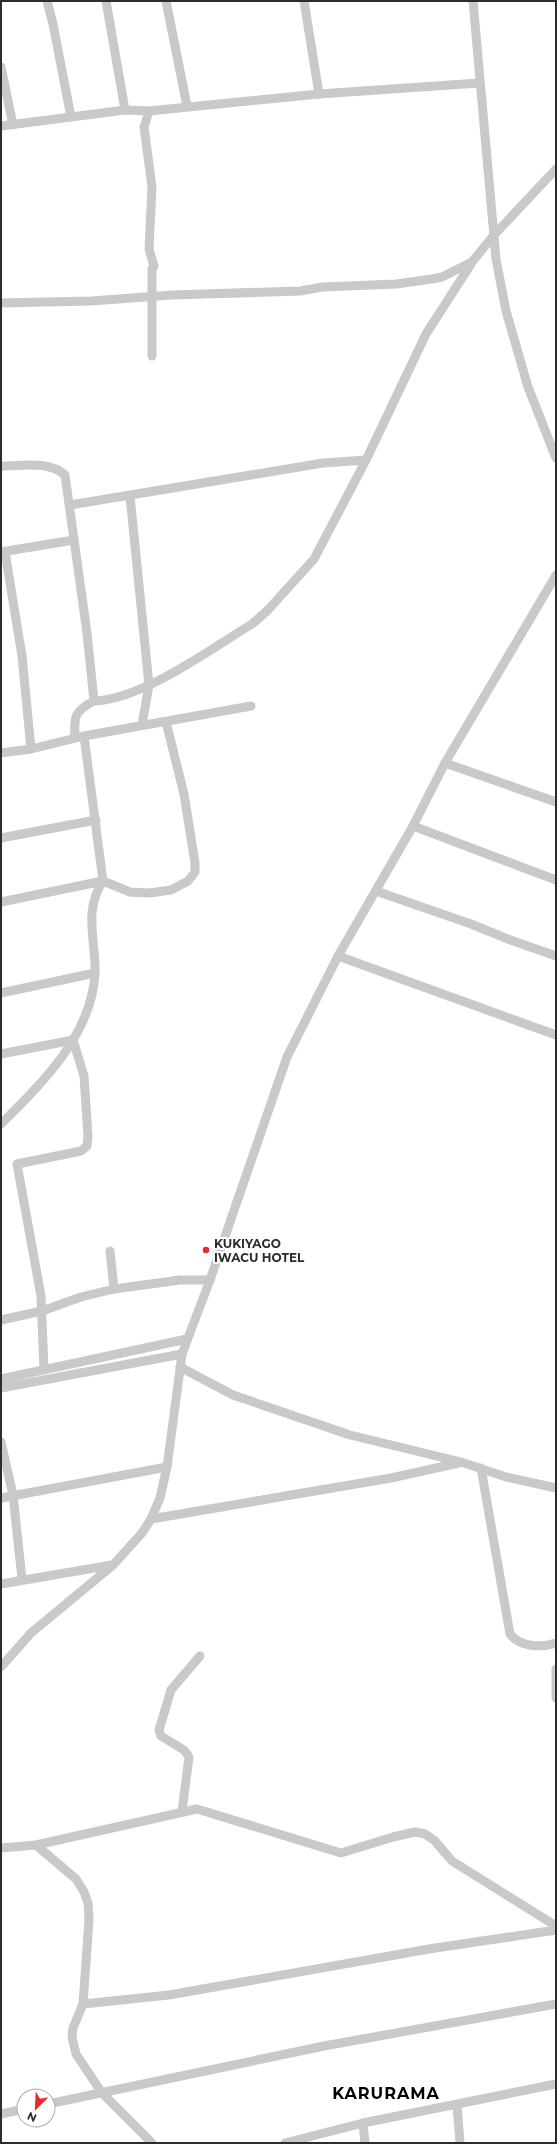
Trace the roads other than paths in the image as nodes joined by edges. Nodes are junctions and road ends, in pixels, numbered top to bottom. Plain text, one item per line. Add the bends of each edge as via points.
1 (47, 1) edge
2 (106, 1) edge
3 (166, 1) edge
4 (304, 1) edge
5 (473, 1) edge
6 (1, 67) edge
7 (480, 83) junction
8 (319, 94) junction
9 (187, 106) junction
10 (126, 110) junction
11 (149, 111) junction
12 (71, 118) junction
13 (13, 125) junction
14 (1, 126) edge
15 (555, 171) edge
16 (494, 235) junction
17 (472, 262) junction
18 (152, 297) junction
19 (1, 303) edge
20 (152, 356) dead end
21 (556, 458) edge
22 (366, 460) junction
23 (1, 466) edge
24 (130, 496) junction
25 (70, 505) junction
26 (74, 540) junction
27 (3, 552) edge
28 (556, 575) edge
29 (150, 685) junction
30 (94, 701) junction
31 (252, 706) dead end
32 (166, 722) junction
33 (142, 725) junction
34 (80, 737) junction
35 (31, 749) junction
36 (1, 753) edge
37 (445, 763) junction
38 (556, 802) edge
39 (96, 820) junction
40 (413, 826) junction
41 (1, 838) edge
42 (556, 880) edge
43 (103, 881) junction
44 (376, 891) junction
45 (1, 902) edge
46 (338, 956) junction
47 (556, 956) edge
48 (95, 973) junction
49 (1, 993) edge
50 (556, 1035) edge
51 (73, 1040) junction
52 (1, 1054) edge
53 (1, 1124) edge
54 (110, 1251) dead end
55 (210, 1280) junction
56 (114, 1289) junction
57 (42, 1311) junction
58 (1, 1320) edge
59 (187, 1339) junction
60 (182, 1354) junction
61 (180, 1367) junction
62 (44, 1369) junction
63 (1, 1379) edge
64 (1, 1388) edge
65 (1, 1442) edge
66 (461, 1462) junction
67 (167, 1467) junction
68 (481, 1468) junction
69 (556, 1488) edge
70 (13, 1495) junction
71 (1, 1498) edge
72 (151, 1518) junction
73 (113, 1565) junction
74 (22, 1579) junction
75 (1, 1584) edge
76 (556, 1643) edge
77 (200, 1656) dead end
78 (1, 1667) edge
79 (556, 1669) edge
80 (556, 1698) edge
81 (182, 1811) junction
82 (36, 1845) junction
83 (1, 1848) edge
84 (556, 1926) edge
85 (556, 1930) edge
86 (83, 2004) junction
87 (556, 2004) edge
88 (556, 2084) edge
89 (102, 2093) junction
90 (56, 2102) edge
91 (457, 2105) junction
92 (16, 2111) edge
93 (1, 2114) edge
94 (363, 2123) junction
95 (152, 2143) edge
96 (285, 2143) edge
97 (366, 2143) edge
98 (460, 2143) edge

1 - 12 street via 62,64
2 - 10 street
3 - 9 street
4 - 8 street
5 - 7 street
6 - 13 street
7 - 8 street
7 - 16 street
8 - 9 street
9 - 11 street
10 - 11 street
10 - 12 street
11 - 18 street via 144,127 152,187 149,249 154,266
12 - 13 street
13 - 14 street
15 - 16 street
16 - 17 street
16 - 21 street via 506,311 528,387
17 - 18 street via 442,277 396,284
17 - 22 street via 426,334
18 - 19 street
18 - 20 street
22 - 24 street via 324,463
22 - 29 street via 314,559 267,610 252,624
23 - 25 street via 45,465 59,469 65,475
24 - 25 street
24 - 29 street
25 - 26 street
26 - 27 street
26 - 30 street via 88,633
27 - 35 street via 22,656
28 - 37 street
29 - 30 street via 110,700
29 - 33 street
30 - 34 street via 80,708 75,718
31 - 32 street
32 - 33 street
32 - 43 street via 184,794 195,872 188,881 171,890 149,893 130,892
33 - 34 street
34 - 35 street
34 - 39 street
35 - 36 street
37 - 38 street
37 - 40 street
39 - 41 street
39 - 43 street
40 - 42 street
40 - 44 street
43 - 45 street
43 - 48 street via 94,897 92,910
44 - 46 street
44 - 47 street
46 - 50 street
46 - 55 street via 287,1057
48 - 49 street
48 - 51 street via 92,995
51 - 52 street
51 - 53 street via 48,1077
51 - 57 street via 84,1076 87,1146 81,1151 17,1164
54 - 56 street
55 - 56 street via 174,1281
55 - 59 street
56 - 57 street
57 - 58 street
57 - 62 street
59 - 60 street
59 - 62 street
60 - 61 street
60 - 64 street
61 - 66 street via 233,1395 350,1436
61 - 67 street
62 - 63 street
65 - 70 street
66 - 68 street
66 - 72 street via 391,1478
67 - 70 street
67 - 72 street via 160,1498
68 - 69 street via 506,1477
68 - 76 street via 510,1634 514,1640 523,1644 547,1646
70 - 71 street
70 - 74 street
72 - 73 street via 142,1533
73 - 74 street
73 - 78 street via 31,1633
74 - 75 street
77 - 81 street via 171,1690 159,1730 161,1736 189,1756
79 - 80 street
81 - 82 street
81 - 84 street via 197,1809 214,1812 341,1853 414,1832 425,1834 434,1840 452,1861
82 - 83 street
82 - 86 street via 76,1879 88,1903
85 - 86 street via 429,1949 170,1995
86 - 89 street via 73,2028 72,2044
87 - 89 street via 324,2046
88 - 91 street
89 - 90 street
89 - 95 street
91 - 94 street
91 - 98 street
92 - 93 street
94 - 96 street
94 - 97 street

